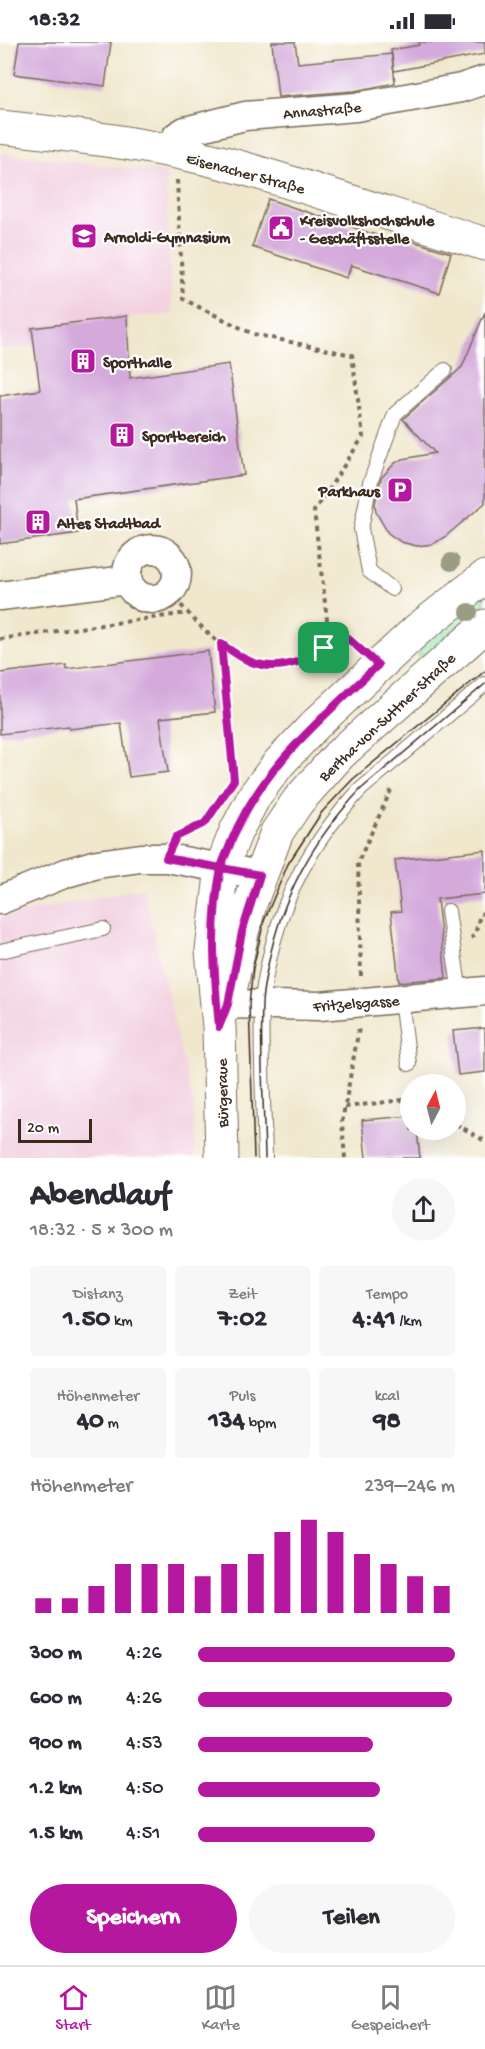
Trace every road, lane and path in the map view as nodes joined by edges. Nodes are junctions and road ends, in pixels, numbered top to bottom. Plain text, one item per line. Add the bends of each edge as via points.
1 (485, 80) edge
2 (0, 127) edge
3 (175, 153) junction
4 (485, 244) edge
5 (445, 370) dead end
6 (485, 577) edge
7 (127, 580) junction
8 (392, 589) dead end
9 (169, 592) junction
10 (0, 596) edge
11 (188, 613) junction
12 (485, 626) edge
13 (0, 639) edge
14 (221, 644) junction
15 (324, 648) junction
16 (378, 665) junction
17 (485, 684) edge
18 (234, 780) dead end
19 (392, 787) dead end
20 (210, 814) dead end
21 (166, 858) junction
22 (222, 867) junction
23 (260, 875) junction
24 (0, 900) edge
25 (448, 910) dead end
26 (103, 929) dead end
27 (0, 951) edge
28 (472, 993) edge
29 (401, 999) junction
30 (362, 1002) junction
31 (262, 1005) junction
32 (224, 1015) junction
33 (409, 1064) dead end
34 (400, 1100) edge
35 (345, 1107) junction
36 (466, 1130) edge
37 (485, 1141) edge
38 (222, 1158) edge
39 (265, 1158) edge
40 (345, 1158) edge

1 - 3 street, Annastraße via 356,107 245,116 185,131 177,136
2 - 3 main road, Eisenacher Straße
3 - 4 main road, Eisenacher Straße via 245,169
3 - 15 path via 183,299 253,334 352,355 363,437 314,511 328,628
5 - 8 lane via 395,414 370,483 361,529 369,571
6 - 16 main road
7 - 9 street via 142,597 158,598
7 - 9 street via 126,571 133,556 149,548 158,549 172,558 176,566 176,582
7 - 10 street
9 - 11 path
11 - 13 path
11 - 14 path
12 - 23 main road, Bertha-von-Suttner-Straße via 322,772 277,832
14 - 15 path via 247,660 269,667 287,665
14 - 18 path
15 - 16 path via 343,634
16 - 22 main road via 315,725 267,779 236,831
17 - 31 lane via 361,789 329,824 301,870 278,923
19 - 30 path via 358,862
20 - 21 path via 205,823 176,837
21 - 22 street
21 - 24 street via 97,864
22 - 23 street
22 - 32 main road, Bürgeraue via 212,950
23 - 32 main road, Bürgeraue via 242,932
25 - 28 lane
26 - 27 lane
28 - 29 street, Fritzelsgasse
29 - 30 street, Fritzelsgasse
29 - 33 lane
30 - 31 street, Fritzelsgasse
30 - 35 path
31 - 32 street, Fritzelsgasse
31 - 39 lane
32 - 38 main road, Bürgeraue
34 - 35 path
35 - 40 path
36 - 37 path

